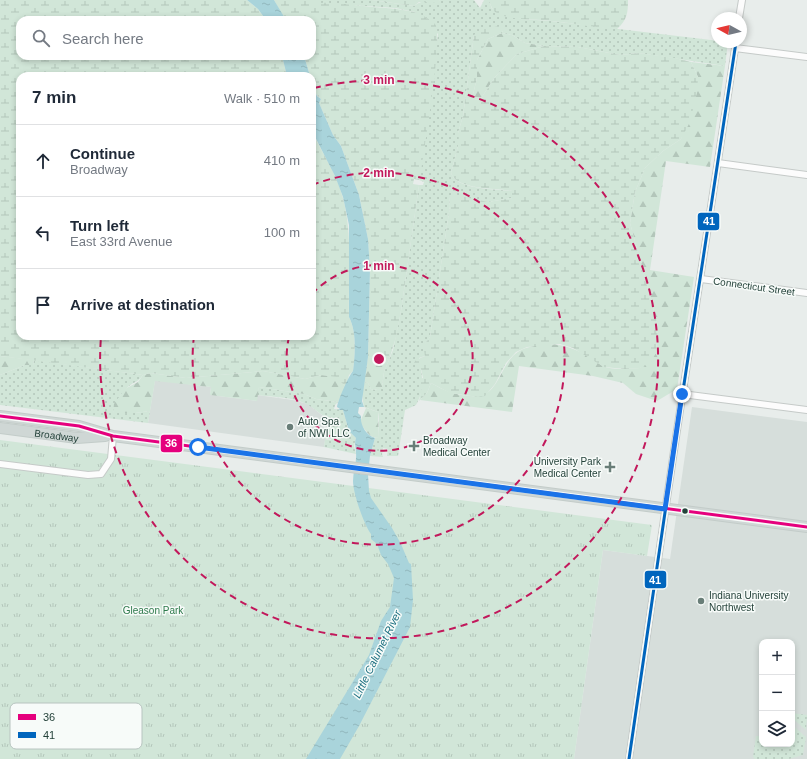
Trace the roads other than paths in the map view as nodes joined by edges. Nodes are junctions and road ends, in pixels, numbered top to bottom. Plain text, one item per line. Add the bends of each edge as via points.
1 (742, 0) edge
2 (740, 12) edge
3 (747, 47) edge
4 (736, 48) edge
5 (807, 57) edge
6 (718, 163) junction
7 (807, 175) edge
8 (701, 279) junction
9 (807, 293) edge
10 (682, 394) junction
11 (807, 410) edge
12 (0, 416) edge
13 (0, 428) edge
14 (113, 436) junction
15 (0, 464) edge
16 (665, 509) junction
17 (807, 527) edge
18 (629, 759) edge

1 - 2 street
3 - 5 street
4 - 6 street
6 - 7 street
6 - 8 street
8 - 9 street, Connecticut Street
8 - 10 street
10 - 11 street
10 - 16 street
12 - 14 main road, Broadway via 79,426
13 - 14 main road, Broadway via 77,438
14 - 15 street via 111,459 101,474 88,475
14 - 16 main road, Broadway
16 - 17 main road, Broadway
16 - 18 street

